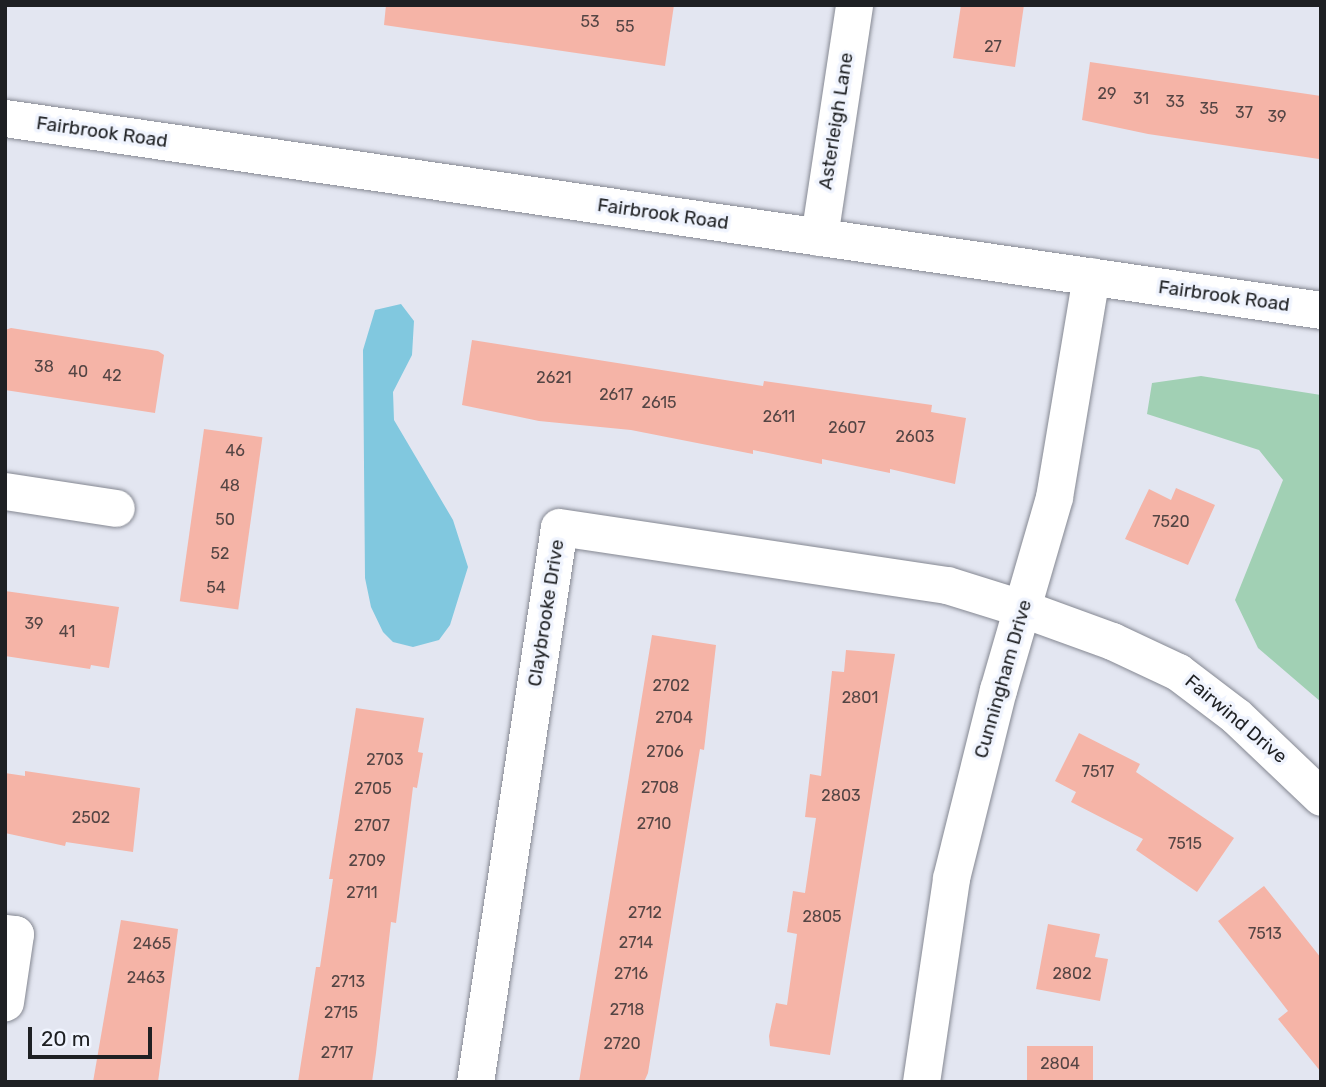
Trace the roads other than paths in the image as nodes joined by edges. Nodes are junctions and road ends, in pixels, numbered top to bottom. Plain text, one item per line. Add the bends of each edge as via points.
1 (854, 5) edge
2 (5, 118) edge
3 (819, 237) junction
4 (1091, 276) junction
5 (1321, 310) edge
6 (5, 491) edge
7 (116, 508) dead end
8 (1024, 609) junction
9 (1321, 797) edge
10 (5, 933) edge
11 (5, 1002) edge
12 (475, 1082) edge
13 (921, 1082) edge

1 - 3 street, Asterleigh Lane
2 - 3 street, Fairbrook Road
3 - 4 street, Fairbrook Road
4 - 5 street, Fairbrook Road
4 - 8 street, Cunningham Drive via 1054,497
6 - 7 street
8 - 9 street, Fairwind Drive via 1112,641 1178,672 1236,716
8 - 12 street, Claybrooke Drive via 947,585 559,527
8 - 13 street, Cunningham Drive via 951,878
10 - 11 street via 15,934

